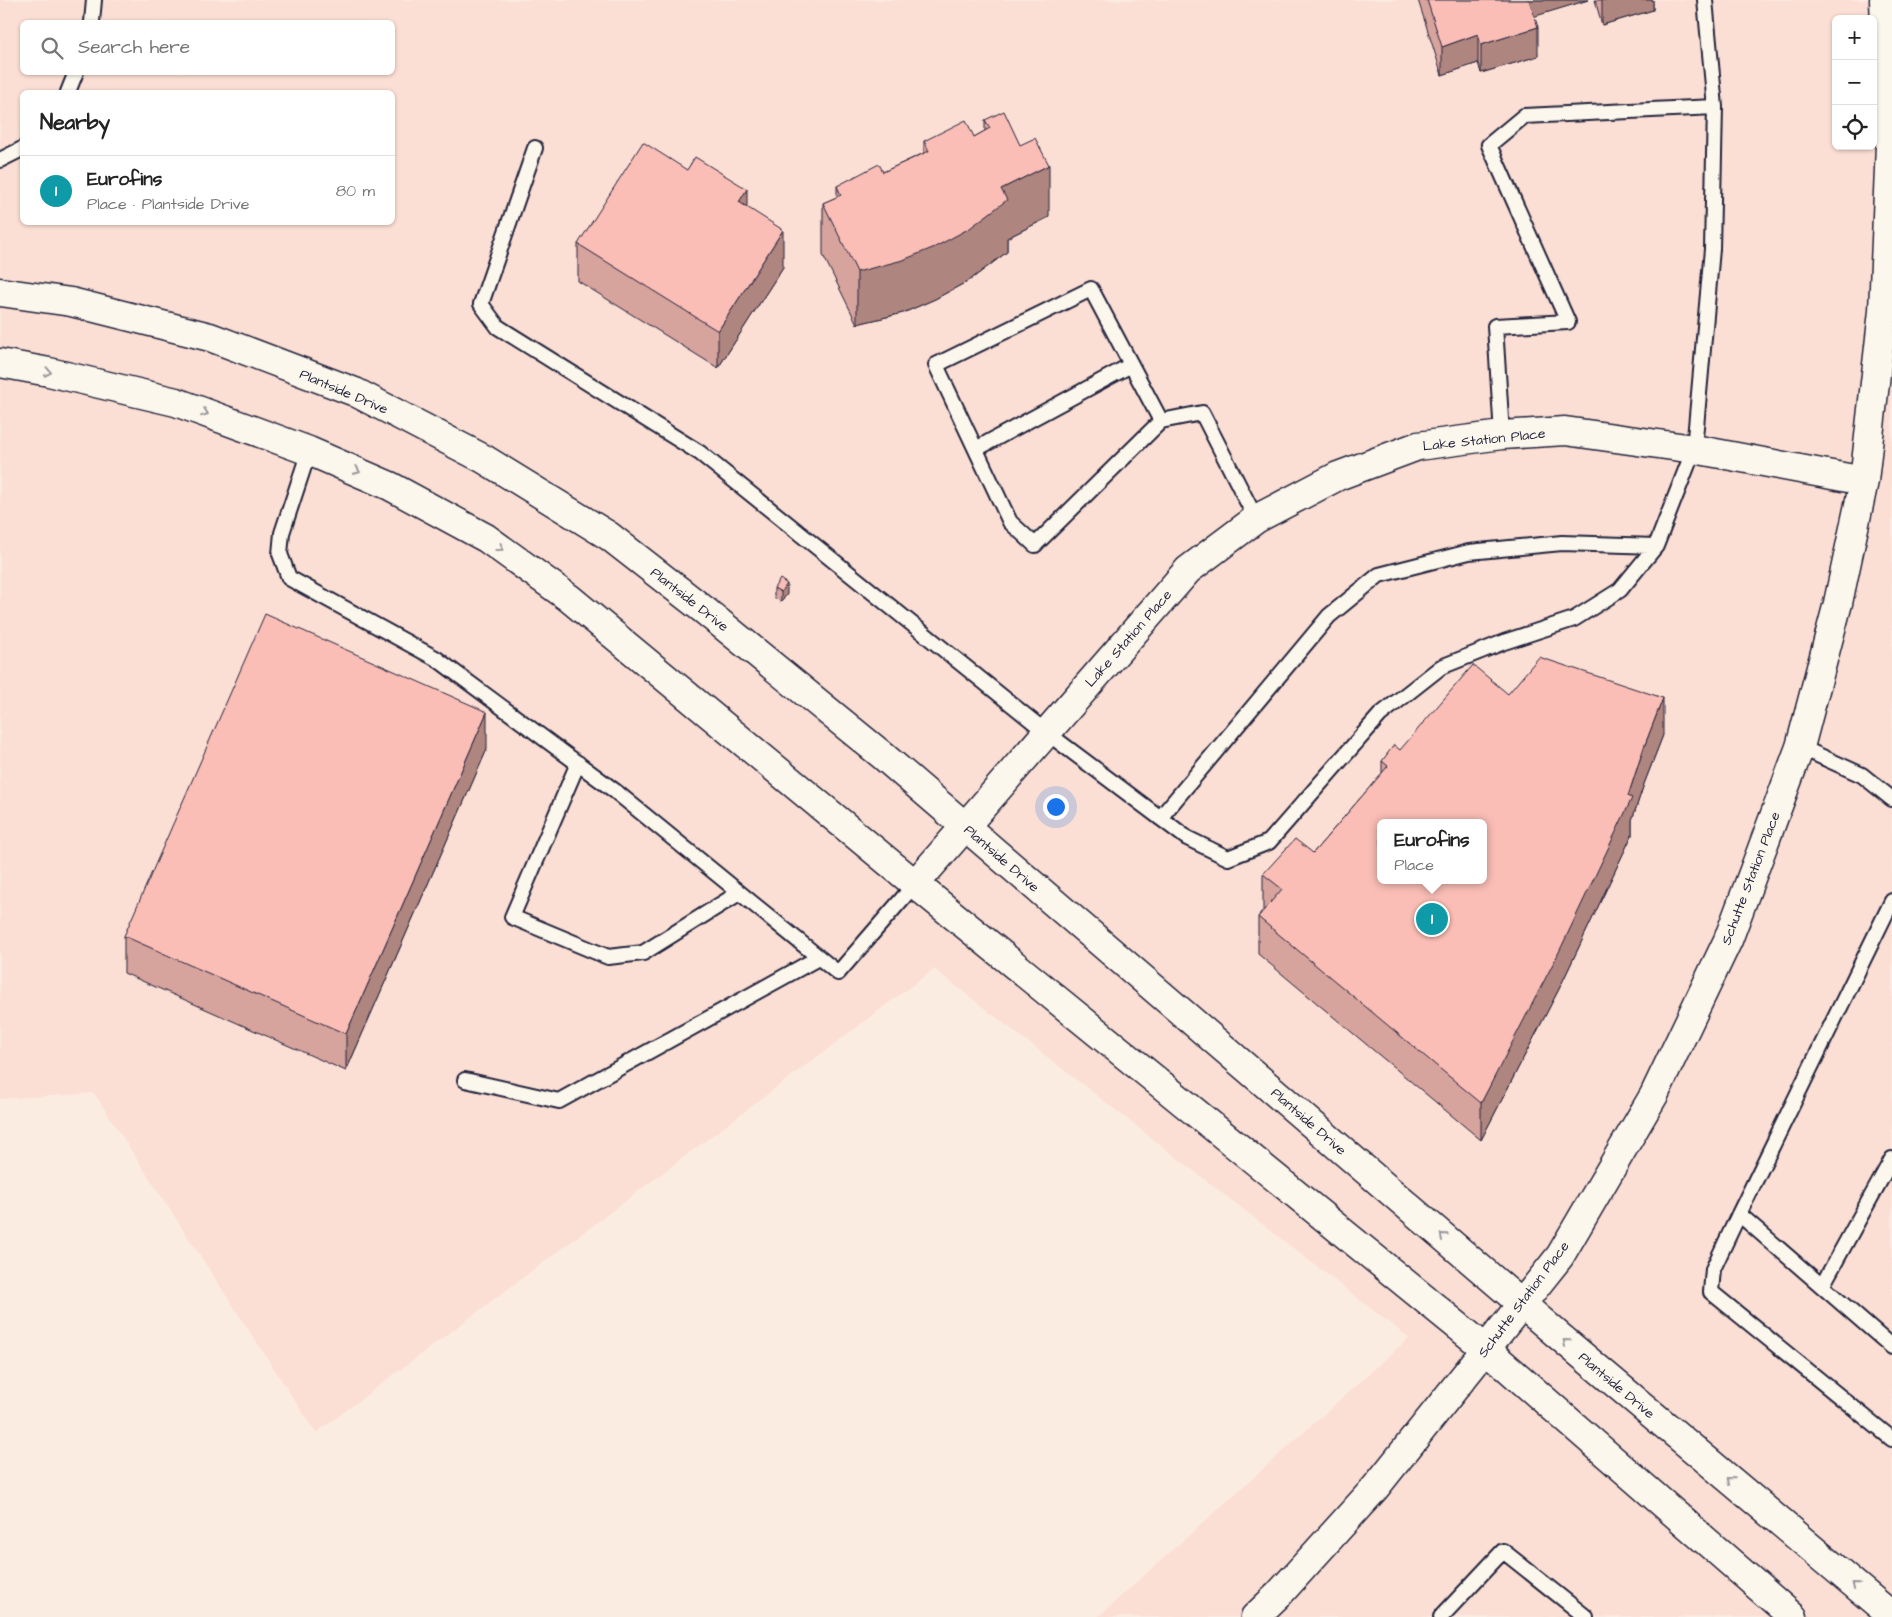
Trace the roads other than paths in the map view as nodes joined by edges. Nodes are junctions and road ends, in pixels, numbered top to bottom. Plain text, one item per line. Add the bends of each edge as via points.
1 (94, 0) edge
2 (1705, 0) edge
3 (1884, 0) edge
4 (92, 20) edge
5 (75, 75) edge
6 (69, 90) edge
7 (1715, 107) junction
8 (535, 148) dead end
9 (20, 150) edge
10 (0, 160) edge
11 (0, 292) edge
12 (0, 363) edge
13 (1131, 364) junction
14 (1161, 421) junction
15 (1502, 435) junction
16 (976, 449) junction
17 (1694, 449) junction
18 (309, 451) junction
19 (1864, 481) junction
20 (1256, 519) junction
21 (1656, 546) junction
22 (1046, 732) junction
23 (1800, 747) junction
24 (578, 763) junction
25 (1892, 799) edge
26 (1160, 818) junction
27 (965, 826) junction
28 (915, 884) junction
29 (739, 893) junction
30 (1892, 901) edge
31 (818, 958) junction
32 (466, 1080) dead end
33 (1892, 1159) edge
34 (1740, 1214) junction
35 (1822, 1286) junction
36 (1522, 1303) junction
37 (1892, 1347) edge
38 (1486, 1349) junction
39 (1892, 1439) edge
40 (1892, 1616) edge
41 (1256, 1617) edge
42 (1441, 1617) edge
43 (1586, 1617) edge
44 (1793, 1617) edge

1 - 4 lane
2 - 7 lane
3 - 19 street, Schutte Station Place via 1890,145 1883,311
5 - 6 lane
7 - 15 lane via 1524,116 1489,145 1568,322 1495,326
7 - 17 lane via 1712,249
8 - 22 lane via 481,304 498,327 700,453
9 - 10 lane
11 - 27 street, Plantside Drive via 71,302 210,337 355,392 484,459 623,547 882,755
12 -> 18 street via 176,402
13 - 14 lane
13 - 16 lane
13 - 16 lane via 1091,290 936,365
14 - 16 lane via 1035,545 1010,522
14 - 20 lane via 1202,413
15 - 17 street, Lake Station Place via 1565,431
15 - 20 street, Lake Station Place via 1418,446 1338,476
17 - 19 street, Lake Station Place
17 - 21 lane
18 - 24 lane via 282,533 280,554 289,578 437,659
18 -> 28 street via 390,486 486,538 569,598
19 - 23 street, Schutte Station Place via 1838,603
20 - 22 street, Lake Station Place via 1188,570
21 - 26 lane via 1562,543 1468,552 1379,575 1329,616
21 - 26 lane via 1620,590 1574,619 1441,667 1380,715 1270,842 1228,858 1187,838
22 - 26 lane
22 - 27 street, Lake Station Place
23 - 25 lane via 1862,775
23 - 36 street, Schutte Station Place via 1728,940 1654,1095 1560,1256
24 - 29 lane
24 - 29 lane via 512,917 608,958 643,953
27 - 28 street, Lake Station Place
36 -> 27 street, Plantside Drive
28 - 31 lane via 838,973
28 - 38 street
29 - 31 lane
30 - 34 lane
31 - 32 lane via 559,1101
33 - 35 lane
34 - 35 lane
34 - 39 lane via 1713,1269 1710,1292
35 - 37 lane
36 - 38 street, Schutte Station Place
40 -> 36 street, Plantside Drive
38 - 41 street, Schutte Station Place via 1375,1488
38 - 44 street
42 - 43 lane via 1503,1551

